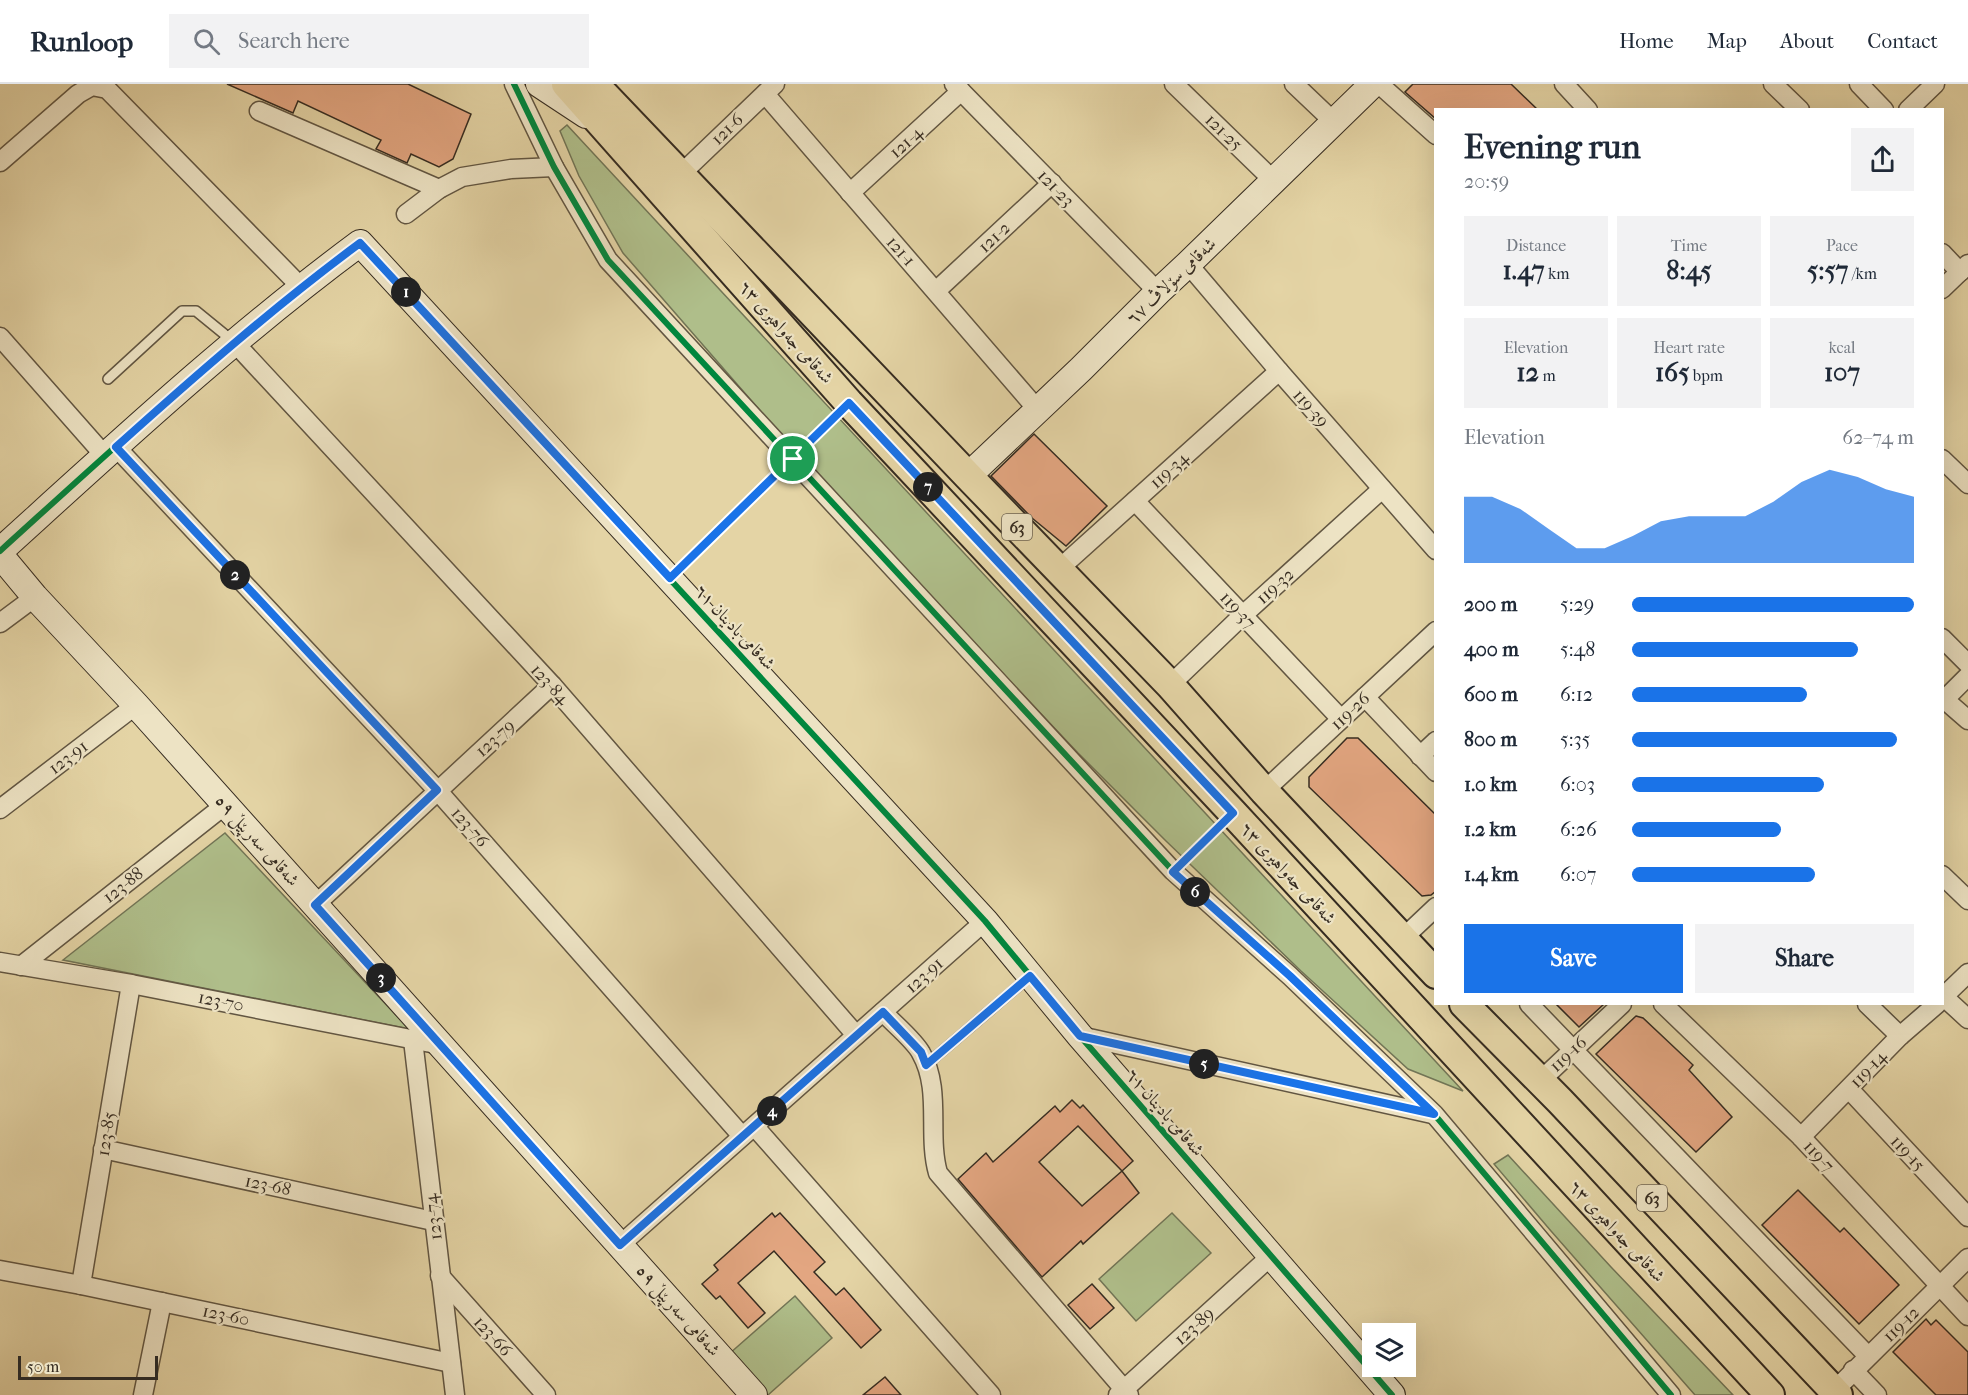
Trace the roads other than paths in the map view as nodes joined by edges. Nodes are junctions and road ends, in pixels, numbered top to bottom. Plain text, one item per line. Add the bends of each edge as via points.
1 (514, 84) edge
2 (539, 84) edge
3 (566, 84) edge
4 (1174, 84) edge
5 (1294, 84) edge
6 (1373, 84) edge
7 (1379, 84) edge
8 (1773, 84) edge
9 (1860, 84) edge
10 (1935, 84) edge
11 (604, 88) edge
12 (958, 88) edge
13 (1575, 88) edge
14 (770, 89) edge
15 (1587, 108) edge
16 (1798, 108) edge
17 (1882, 108) edge
18 (1910, 108) edge
19 (259, 111) dead end
20 (1334, 122) junction
21 (604, 126) junction
22 (1434, 133) edge
23 (0, 162) edge
24 (554, 167) junction
25 (680, 175) junction
26 (1274, 181) junction
27 (1052, 183) junction
28 (439, 189) junction
29 (850, 193) junction
30 (406, 214) dead end
31 (1944, 254) edge
32 (1188, 264) junction
33 (1964, 268) edge
34 (302, 287) junction
35 (1944, 287) edge
36 (936, 291) junction
37 (1158, 292) junction
38 (0, 337) edge
39 (234, 342) junction
40 (1278, 371) junction
41 (108, 378) dead end
42 (1037, 409) junction
43 (110, 452) junction
44 (1944, 461) edge
45 (968, 476) junction
46 (1967, 481) edge
47 (1382, 489) junction
48 (1135, 501) junction
49 (1434, 548) edge
50 (0, 553) edge
51 (1059, 569) junction
52 (35, 597) junction
53 (1243, 615) junction
54 (0, 623) edge
55 (1434, 633) edge
56 (1944, 640) edge
57 (1968, 664) edge
58 (1968, 676) edge
59 (552, 685) junction
60 (1170, 685) junction
61 (1365, 697) junction
62 (1944, 701) edge
63 (136, 705) junction
64 (1341, 719) junction
65 (1968, 720) edge
66 (1434, 743) edge
67 (1420, 756) junction
68 (1434, 770) edge
69 (437, 790) junction
70 (1264, 791) junction
71 (225, 805) junction
72 (0, 809) edge
73 (1944, 877) edge
74 (1968, 900) edge
75 (315, 905) junction
76 (1434, 908) edge
77 (985, 921) junction
78 (1401, 940) junction
79 (0, 962) edge
80 (21, 966) junction
81 (1434, 972) edge
82 (1968, 973) edge
83 (1030, 976) junction
84 (131, 984) junction
85 (1944, 996) edge
86 (1944, 1001) edge
87 (1465, 1005) edge
88 (1530, 1005) edge
89 (1621, 1005) edge
90 (1664, 1005) edge
91 (1869, 1005) edge
92 (1934, 1005) edge
93 (883, 1012) junction
94 (1968, 1019) edge
95 (856, 1035) junction
96 (1080, 1036) junction
97 (1900, 1036) junction
98 (413, 1040) junction
99 (441, 1045) junction
100 (1574, 1049) junction
101 (926, 1065) junction
102 (1540, 1081) junction
103 (1848, 1089) junction
104 (1434, 1114) junction
105 (748, 1131) junction
106 (1801, 1137) junction
107 (103, 1149) junction
108 (1968, 1217) edge
109 (433, 1221) junction
110 (620, 1245) junction
111 (1271, 1256) junction
112 (1968, 1258) edge
113 (0, 1270) edge
114 (440, 1276) junction
115 (81, 1285) junction
116 (1941, 1285) junction
117 (162, 1302) junction
118 (1968, 1316) edge
119 (1868, 1356) junction
120 (451, 1363) junction
121 (1853, 1370) junction
122 (1124, 1393) edge
123 (1836, 1393) edge
124 (143, 1395) edge
125 (455, 1395) edge
126 (546, 1395) edge
127 (754, 1395) edge
128 (991, 1395) edge
129 (1392, 1395) edge
130 (1671, 1395) edge
131 (1770, 1395) edge
132 (1877, 1395) edge

1 - 24 street
2 - 21 street
3 - 21 main road, شەقامی جەواهیری ٦٣ / 63
4 - 26 street, 121-25
5 - 20 street
6 - 20 street, شەقامی سۆلاڤ ٦٧
7 - 22 street
8 - 16 street
9 - 17 street
10 - 18 street
11 - 25 main road, شەقامی جەواهیری ٦٣ / 63
12 - 27 street, 121-23
12 - 29 street, 121-4
13 - 15 street
14 - 25 street, 121-6
14 - 29 street, 121-1
19 - 28 street
20 - 26 street, شەقامی سۆلاڤ ٦٧
21 - 131 main road, شەقامی جەواهیری ٦٣ / 63 via 849,403
23 - 34 street via 78,94 92,86 107,89
24 - 28 street via 462,177
24 - 104 street via 608,260 1173,872 1290,976
25 - 45 main road, شەقامی جەواهیری ٦٣ / 63
26 - 32 street, شەقامی سۆلاڤ ٦٧
27 - 36 street, 121-2
27 - 37 street, 121-23
28 - 30 street
29 - 36 street, 121-1
31 - 33 street
32 - 37 street, شەقامی سۆلاڤ ٦٧
32 - 40 street, 119-39
33 - 35 street
34 - 39 street, شەقامی بادینان ٦١
34 - 77 street, شەقامی بادینان ٦١ via 360,243
36 - 42 street, 121-1
37 - 42 street, شەقامی سۆلاڤ ٦٧
38 - 43 street, 123-76
39 - 41 lane via 196,311 182,311
39 - 43 street, شەقامی بادینان ٦١
39 - 59 street, 123-84
40 - 47 street, 119-39
40 - 48 street, 119-34
42 - 45 street, شەقامی سۆلاڤ ٦٧
43 - 50 street, شەقامی بادینان ٦١
43 - 69 street, 123-76
44 - 46 street
45 - 51 main road, شەقامی جەواهیری ٦٣ / 63
47 - 49 street, 119-39
47 - 53 street, 119-32
48 - 51 street, 119-34
48 - 53 street, 119-37
50 - 52 street, شەقامی سەرپێڵ ٥٩
51 - 60 main road, شەقامی جەواهیری ٦٣ / 63
52 - 54 street
52 - 63 street, شەقامی سەرپێڵ ٥٩
53 - 60 street, 119-32
53 - 64 street, 119-37
55 - 61 street, 119-26
56 - 57 street
58 - 62 street
59 - 69 street, 123-79
59 - 95 street, 123-84
60 - 70 main road, شەقامی جەواهیری ٦٣ / 63
61 - 64 street, 119-26
61 - 67 street
62 - 65 street
63 - 71 street, شەقامی سەرپێڵ ٥٩
63 - 72 street, 123-91
64 - 70 street, 119-26
66 - 67 street
67 - 68 street
69 - 75 street, 123-79
69 - 105 street, 123-76
70 - 78 main road, شەقامی جەواهیری ٦٣ / 63
71 - 75 street, شەقامی سەرپێڵ ٥٩
71 - 80 street, 123-88
73 - 74 street
75 - 99 street, شەقامی سەرپێڵ ٥٩
76 - 78 street
77 - 83 street, شەقامی بادینان ٦١
77 - 93 street, 123-91
78 - 81 main road, شەقامی جەواهیری ٦٣ / 63
79 - 80 street, 123-70
80 - 84 street, 123-70
82 - 85 street, 119-14
83 - 96 street, شەقامی بادینان ٦١
83 - 101 lane
84 - 98 street, 123-70
84 - 107 street, 123-85
86 - 94 street
87 - 102 main road, 63
88 - 100 street
89 - 100 street, 119-16
90 - 106 street, 119-7
91 - 97 street
92 - 97 street, 119-14
93 - 95 street, 123-91
93 - 101 street via 921,1052
95 - 105 street, 123-91
96 - 104 street
96 - 111 street, شەقامی بادینان ٦١
97 - 103 street, 119-14
98 - 99 street, 123-70
98 - 109 street, 123-74
99 - 110 street, شەقامی سەرپێڵ ٥٩
100 - 102 street, 119-16
100 - 119 street
101 - 122 street via 931,1077 933,1158 938,1173
102 - 123 main road, 63
103 - 106 street, 119-14
103 - 108 street, 119-15
104 - 130 street
105 - 110 street, 123-91
105 - 128 street, 123-76
106 - 116 street, 119-7
107 - 109 street, 123-68
107 - 115 street, 123-85
109 - 114 street, 123-74
110 - 127 street, شەقامی سەرپێڵ ٥٩
111 - 122 street, 123-89
111 - 129 street, شەقامی بادینان ٦١
112 - 116 street, 119-12
113 - 115 street, 123-60
114 - 120 street, 123-74
114 - 126 street, 123-66
115 - 117 street, 123-60
116 - 118 street, 119-7
116 - 119 street, 119-12
117 - 120 street, 123-60
117 - 124 street
119 - 121 street, 119-12
120 - 125 street, 123-74
121 - 123 street, 119-12
121 - 132 street

